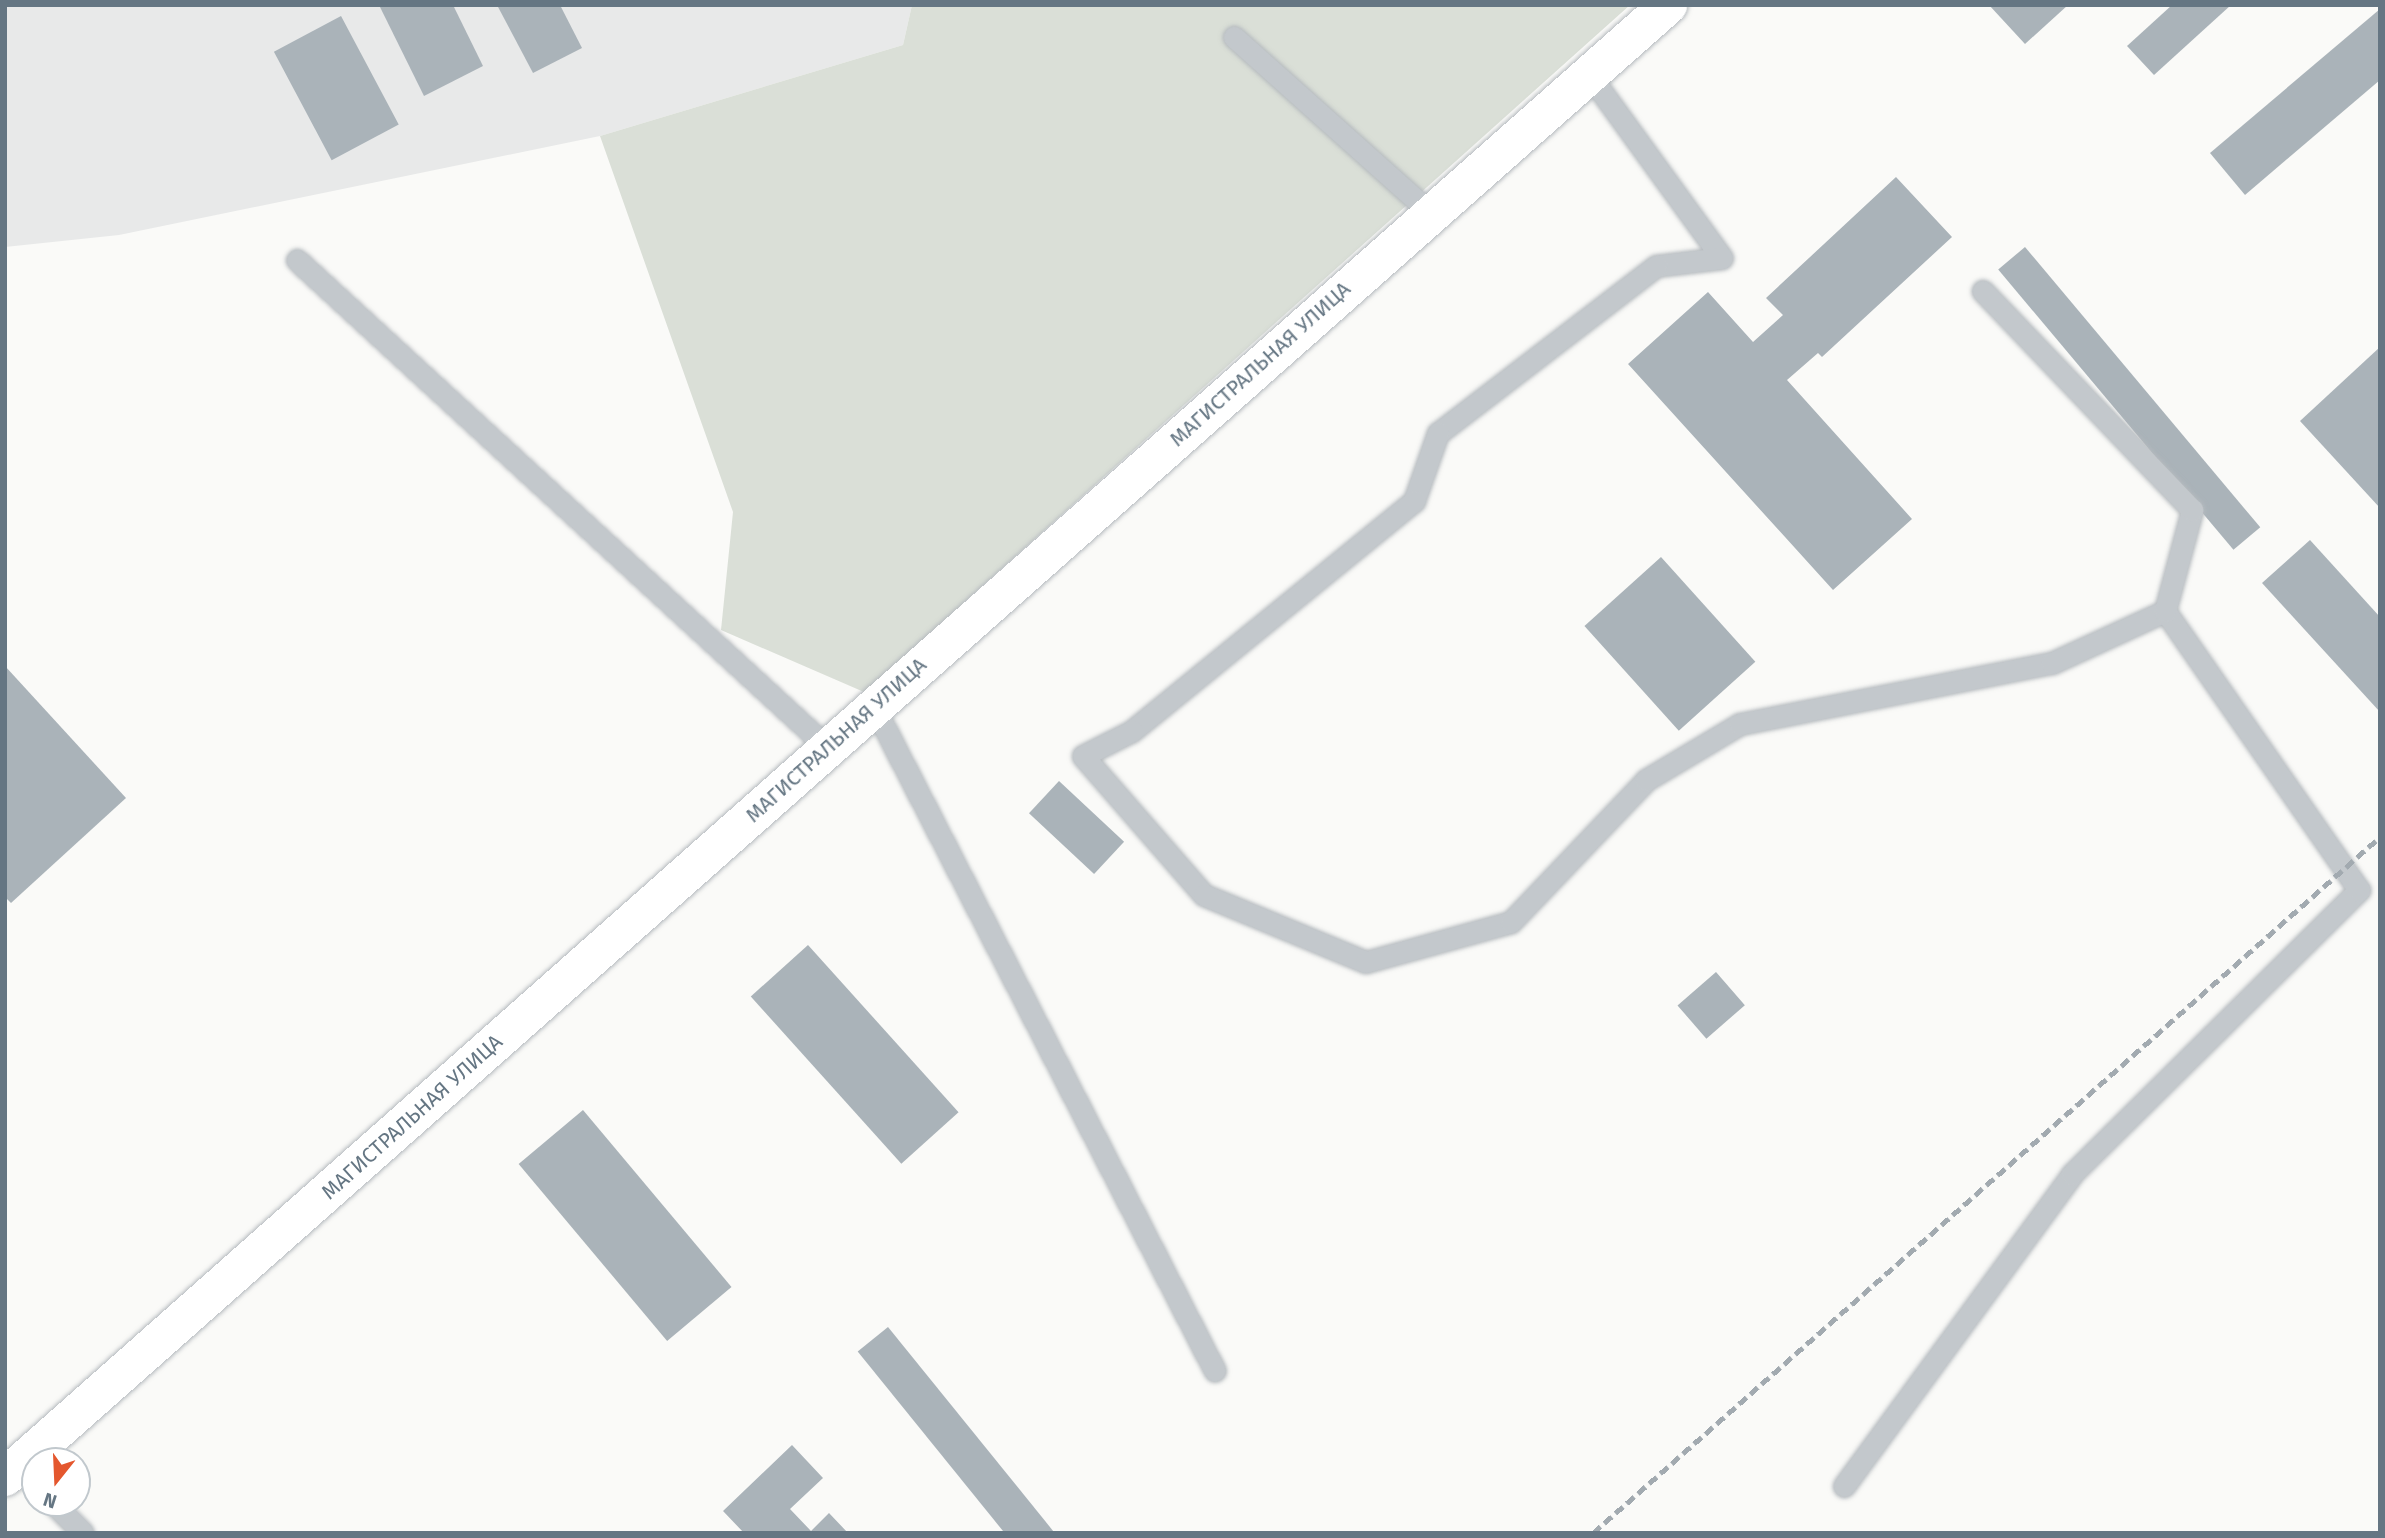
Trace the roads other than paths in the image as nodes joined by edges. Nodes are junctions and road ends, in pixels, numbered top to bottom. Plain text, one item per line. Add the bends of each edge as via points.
1 (1668, 5) edge
2 (1234, 37) dead end
3 (1588, 73) junction
4 (1431, 213) junction
5 (296, 260) dead end
6 (1983, 290) dead end
7 (2165, 611) junction
8 (874, 707) junction
9 (828, 748) junction
10 (1215, 1371) dead end
11 (19, 1476) edge
12 (1844, 1486) dead end
13 (68, 1517) edge
14 (83, 1533) edge

1 - 3 main road, МАГИСТРАЛЬНАЯ УЛИЦА
2 - 4 lane
3 - 4 main road, МАГИСТРАЛЬНАЯ УЛИЦА
3 - 7 lane via 1722,258 1656,266 1437,433 1414,501 1132,731 1083,756 1204,895 1366,962 1511,922 1646,780 1740,724 2052,663
4 - 8 main road, МАГИСТРАЛЬНАЯ УЛИЦА
5 - 9 lane
6 - 7 lane via 2193,510
7 - 12 lane via 2359,890 2072,1174
8 - 9 main road, МАГИСТРАЛЬНАЯ УЛИЦА
8 - 10 lane
9 - 11 main road, МАГИСТРАЛЬНАЯ УЛИЦА
13 - 14 lane

